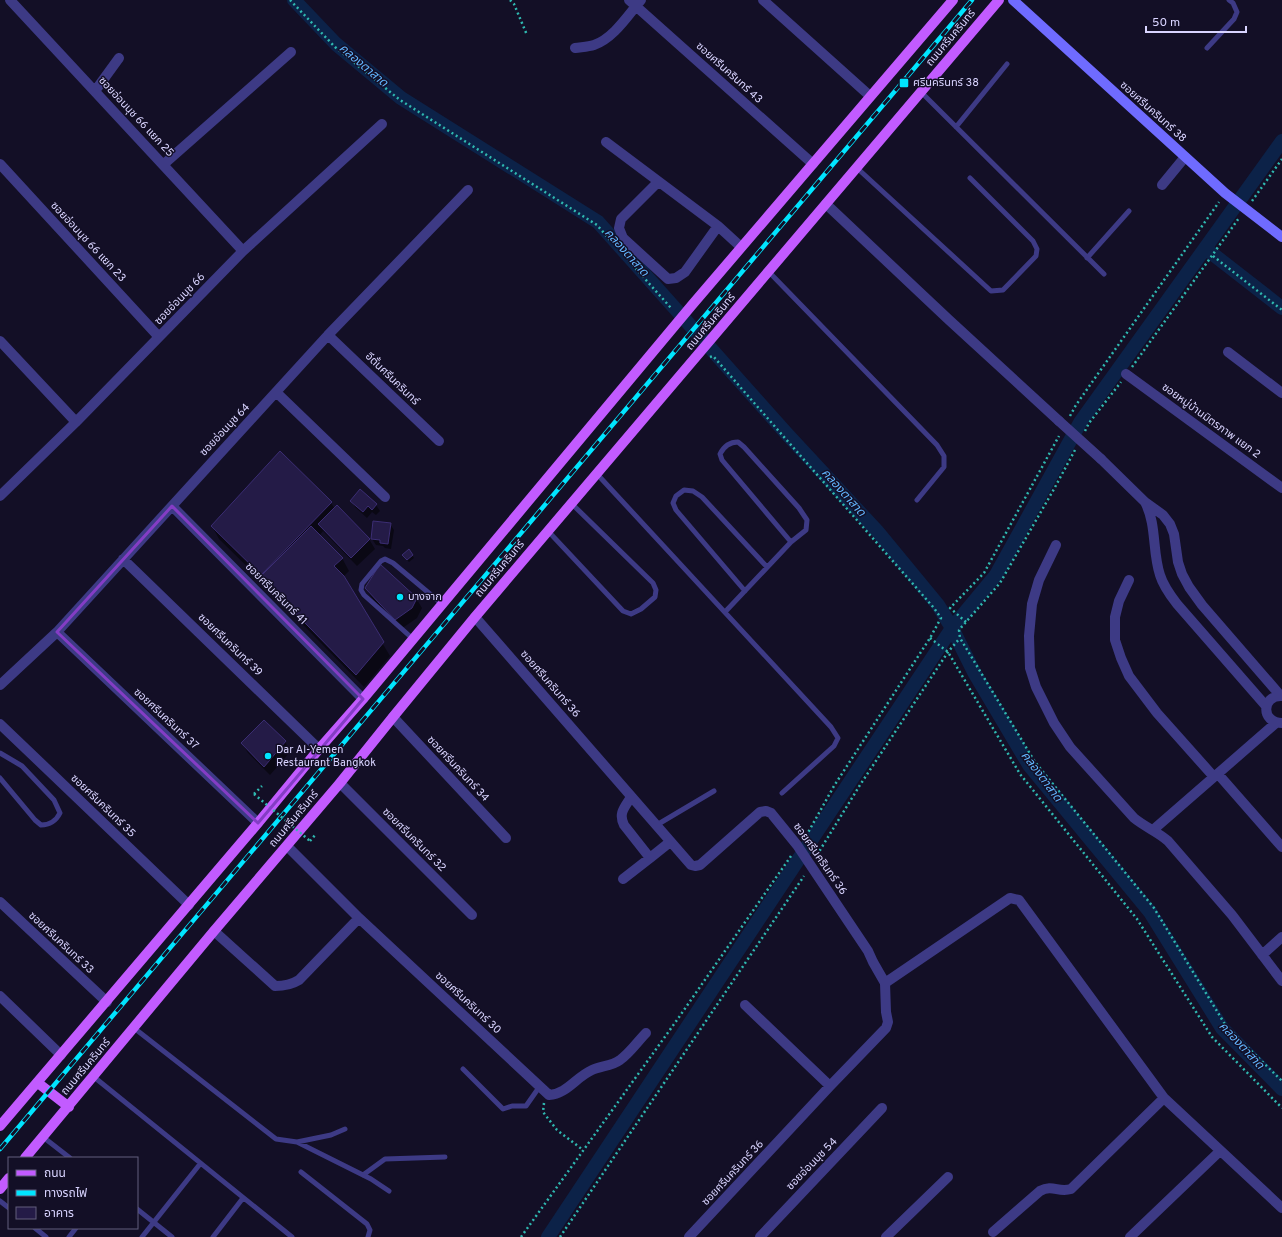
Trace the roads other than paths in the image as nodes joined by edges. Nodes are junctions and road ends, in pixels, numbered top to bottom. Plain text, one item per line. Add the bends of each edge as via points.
1 (10, 0) edge
2 (763, 0) edge
3 (953, 0) edge
4 (999, 0) edge
5 (1012, 0) edge
6 (1229, 0) edge
7 (635, 2) edge
8 (575, 48) dead end
9 (1207, 48) dead end
10 (291, 52) dead end
11 (119, 58) dead end
12 (1007, 64) dead end
13 (95, 91) junction
14 (921, 92) junction
15 (870, 96) junction
16 (382, 124) dead end
17 (956, 127) junction
18 (606, 142) dead end
19 (1185, 157) junction
20 (0, 164) edge
21 (164, 164) junction
22 (812, 164) junction
23 (857, 168) junction
24 (970, 178) dead end
25 (658, 182) junction
26 (1162, 185) dead end
27 (468, 190) dead end
28 (826, 204) junction
29 (1129, 210) dead end
30 (718, 226) junction
31 (1282, 237) edge
32 (741, 247) junction
33 (243, 251) junction
34 (1087, 258) junction
35 (769, 272) junction
36 (1104, 274) dead end
37 (328, 335) junction
38 (159, 337) junction
39 (0, 341) edge
40 (1228, 352) dead end
41 (1126, 374) road end
42 (276, 392) junction
43 (1282, 393) edge
44 (76, 422) junction
45 (440, 441) dead end
46 (597, 474) junction
47 (1282, 488) edge
48 (0, 496) edge
49 (385, 497) dead end
50 (917, 500) dead end
51 (1146, 502) junction
52 (572, 504) junction
53 (172, 506) junction
54 (548, 531) junction
55 (791, 542) junction
56 (1056, 545) dead end
57 (123, 559) junction
58 (767, 567) junction
59 (1129, 580) dead end
60 (745, 591) junction
61 (442, 604) junction
62 (725, 612) junction
63 (475, 617) junction
64 (57, 632) junction
65 (413, 639) junction
66 (0, 685) edge
67 (1281, 695) edge
68 (363, 699) junction
69 (1266, 706) junction
70 (392, 717) junction
71 (1279, 723) edge
72 (0, 724) edge
73 (319, 749) junction
74 (0, 753) edge
75 (1216, 775) junction
76 (0, 778) edge
77 (340, 783) junction
78 (714, 791) dead end
79 (782, 793) dead end
80 (631, 797) junction
81 (258, 823) junction
82 (656, 826) junction
83 (1153, 830) junction
84 (506, 838) dead end
85 (670, 842) junction
86 (287, 846) junction
87 (1282, 847) edge
88 (650, 858) junction
89 (623, 879) dead end
90 (0, 902) edge
91 (189, 905) junction
92 (472, 914) dead end
93 (359, 918) junction
94 (214, 931) junction
95 (1282, 937) edge
96 (1262, 954) junction
97 (1282, 981) edge
98 (885, 982) junction
99 (0, 996) edge
100 (107, 1002) junction
101 (745, 1005) dead end
102 (134, 1028) junction
103 (646, 1033) dead end
104 (62, 1055) junction
105 (463, 1069) dead end
106 (94, 1077) junction
107 (38, 1083) junction
108 (540, 1086) junction
109 (830, 1086) junction
110 (1164, 1098) junction
111 (69, 1107) junction
112 (882, 1108) dead end
113 (0, 1126) edge
114 (345, 1129) dead end
115 (43, 1137) junction
116 (297, 1142) junction
117 (1220, 1150) junction
118 (26, 1157) edge
119 (69, 1157) edge
120 (445, 1157) dead end
121 (200, 1164) junction
122 (301, 1172) dead end
123 (363, 1175) junction
124 (948, 1177) dead end
125 (8, 1179) edge
126 (0, 1189) edge
127 (389, 1191) dead end
128 (243, 1198) junction
129 (0, 1200) edge
130 (8, 1207) edge
131 (1282, 1208) edge
132 (138, 1210) edge
133 (154, 1222) junction
134 (36, 1229) edge
135 (75, 1229) edge
136 (285, 1232) junction
137 (993, 1232) dead end
138 (46, 1237) edge
139 (69, 1237) edge
140 (142, 1237) edge
141 (172, 1237) edge
142 (213, 1237) edge
143 (281, 1237) edge
144 (292, 1237) edge
145 (368, 1237) edge
146 (689, 1237) edge
147 (760, 1237) edge
148 (886, 1237) edge
149 (1130, 1237) edge

1 - 13 street, ซอยอ่อนนุช 66 แยก 25
2 - 15 street
3 - 15 main road, ถนนศรีนครินทร์
4 - 14 main road, ถนนศรีนครินทร์
5 - 19 street, ซอยศรีนครินทร์ 38
6 - 9 lane via 1237,12 1234,19
7 - 8 street via 610,35 592,46
7 - 22 street, ซอยศรีนครินทร์ 43
10 - 21 street
11 - 13 street
12 - 17 lane
13 - 21 street, ซอยอ่อนนุช 66 แยก 25
14 - 17 lane
14 - 23 main road, ถนนศรีนครินทร์
15 - 22 main road, ถนนศรีนครินทร์
16 - 33 street, ซอยอ่อนนุช 66
17 - 34 lane
18 - 25 street
19 - 26 street
19 - 31 street, ซอยศรีนครินทร์ 38 via 1225,193
20 - 38 street, ซอยอ่อนนุช 66 แยก 23
21 - 33 street, ซอยอ่อนนุช 66 แยก 25
22 - 32 main road, ถนนศรีนครินทร์
23 - 24 lane via 991,292 1003,290 1036,256 1037,249 1033,241
23 - 28 main road, ถนนศรีนครินทร์
25 - 30 street
25 - 30 street via 621,219 619,228 623,238 668,279 676,278 685,272
27 - 37 street, ซอยอ่อนนุช 64
28 - 35 main road, ถนนศรีนครินทร์
28 - 51 street, bridge via 948,319 1064,420
29 - 34 lane
30 - 32 street
32 - 61 main road, ถนนศรีนครินทร์
33 - 38 street, ซอยอ่อนนุช 66
34 - 36 lane
35 - 46 main road, ถนนศรีนครินทร์
35 - 50 lane via 937,445 944,456 944,468
37 - 42 street, ซอยอ่อนนุช 64
37 - 45 street, อีตั้นศรีนครินทร์
38 - 44 street, ซอยอ่อนนุช 66
39 - 44 street
40 - 43 street
41 - 47 street, ซอยหมู่บ้านมิตรภาพ แยก 2
42 - 49 street
42 - 53 street, ซอยอ่อนนุช 64
44 - 48 street, ซอยอ่อนนุช 66
46 - 52 main road, ถนนศรีนครินทร์
46 - 62 lane
51 - 67 street via 1170,524 1178,562 1189,587
51 - 69 street via 1152,522 1160,575 1168,592
52 - 54 main road, ถนนศรีนครินทร์
52 - 54 lane via 653,583 655,597 642,609 631,614 623,611
53 - 57 street, ซอยอ่อนนุช 64
53 - 68 street, ซอยศรีนครินทร์ 41
54 - 63 main road, ถนนศรีนครินทร์
55 - 55 lane via 722,460 720,454 732,442 738,442 744,447 807,520 806,530
55 - 58 lane
56 - 83 street via 1039,580 1032,604 1030,668 1036,687 1054,723 1070,747 1134,818
57 - 64 street, ซอยอ่อนนุช 64
57 - 73 street, ซอยศรีนครินทร์ 39
58 - 60 lane
58 - 60 lane via 702,497 693,491 684,490 676,496 673,503 676,510
59 - 75 street via 1115,617 1115,640 1120,658 1129,676 1157,713
60 - 62 lane
61 - 65 main road, ถนนศรีนครินทร์
61 - 65 lane via 394,563 385,559 381,561 362,584 361,590
62 - 79 lane via 838,738 834,746
63 - 70 main road, ถนนศรีนครินทร์
63 - 80 street, ซอยศรีนครินทร์ 36
64 - 66 street, ซอยอ่อนนุช 64
64 - 81 street, ซอยศรีนครินทร์ 37
65 - 68 main road, ถนนศรีนครินทร์
67 - 69 street via 1269,700
68 - 73 main road, ถนนศรีนครินทร์
69 - 71 street via 1268,716
70 - 77 main road, ถนนศรีนครินทร์
70 - 84 street, ซอยศรีนครินทร์ 34
71 - 75 street
72 - 91 street, ซอยศรีนครินทร์ 35
73 - 81 main road, ถนนศรีนครินทร์
74 - 76 lane via 22,766 54,800 60,813 58,819 50,824 41,825
75 - 83 street
75 - 87 street
77 - 86 main road, ถนนศรีนครินทร์
77 - 92 street, ซอยศรีนครินทร์ 32
78 - 82 lane
80 - 82 street, ซอยศรีนครินทร์ 36
80 - 88 street via 621,812 621,819
81 - 91 main road, ถนนศรีนครินทร์
82 - 85 street, ซอยศรีนครินทร์ 36
83 - 96 street via 1168,841
85 - 88 street
85 - 98 street, ซอยศรีนครินทร์ 36 via 690,865 700,865 760,812 771,813 797,845 868,951
86 - 93 street, ซอยศรีนครินทร์ 30
86 - 94 main road, ถนนศรีนครินทร์
88 - 89 street
90 - 100 street, ซอยศรีนครินทร์ 33
91 - 100 main road, ถนนศรีนครินทร์
93 - 94 street via 299,980 282,986 275,986
93 - 108 street, ซอยศรีนครินทร์ 30
94 - 102 main road, ถนนศรีนครินทร์
95 - 96 street
96 - 97 street
98 - 109 street, ซอยศรีนครินทร์ 36 via 888,1022 886,1028
98 - 110 street via 1010,898 1019,900
99 - 104 street
100 - 104 main road, ถนนศรีนครินทร์
101 - 109 street
102 - 106 main road, ถนนศรีนครินทร์
102 - 116 lane via 276,1139
103 - 108 street, ซอยศรีนครินทร์ 30 via 621,1059 591,1070 556,1094 549,1094
104 - 107 main road, ถนนศรีนครินทร์
105 - 108 lane via 503,1109 526,1106
106 - 111 main road, ถนนศรีนครินทร์
106 - 121 lane
107 - 111 main road
107 - 113 main road, ถนนศรีนครินทร์
109 - 146 street, ซอยศรีนครินทร์ 36
110 - 117 street
110 - 137 street via 1071,1189 1065,1191 1045,1188
111 - 115 main road, ถนนศรีนครินทร์
112 - 147 street, ซอยอ่อนนุช 54
114 - 116 lane via 331,1135
115 - 118 main road, ถนนศรีนครินทร์
115 - 119 lane
116 - 123 lane
117 - 131 street
117 - 149 street
120 - 123 lane via 385,1159
121 - 128 lane
121 - 133 lane
122 - 145 lane via 367,1224 370,1230
123 - 127 lane
124 - 148 street
125 - 126 main road
128 - 136 lane
128 - 142 lane
129 - 130 lane
132 - 133 lane
133 - 140 lane
133 - 141 lane
134 - 138 lane
135 - 139 lane
136 - 143 lane
136 - 144 lane

